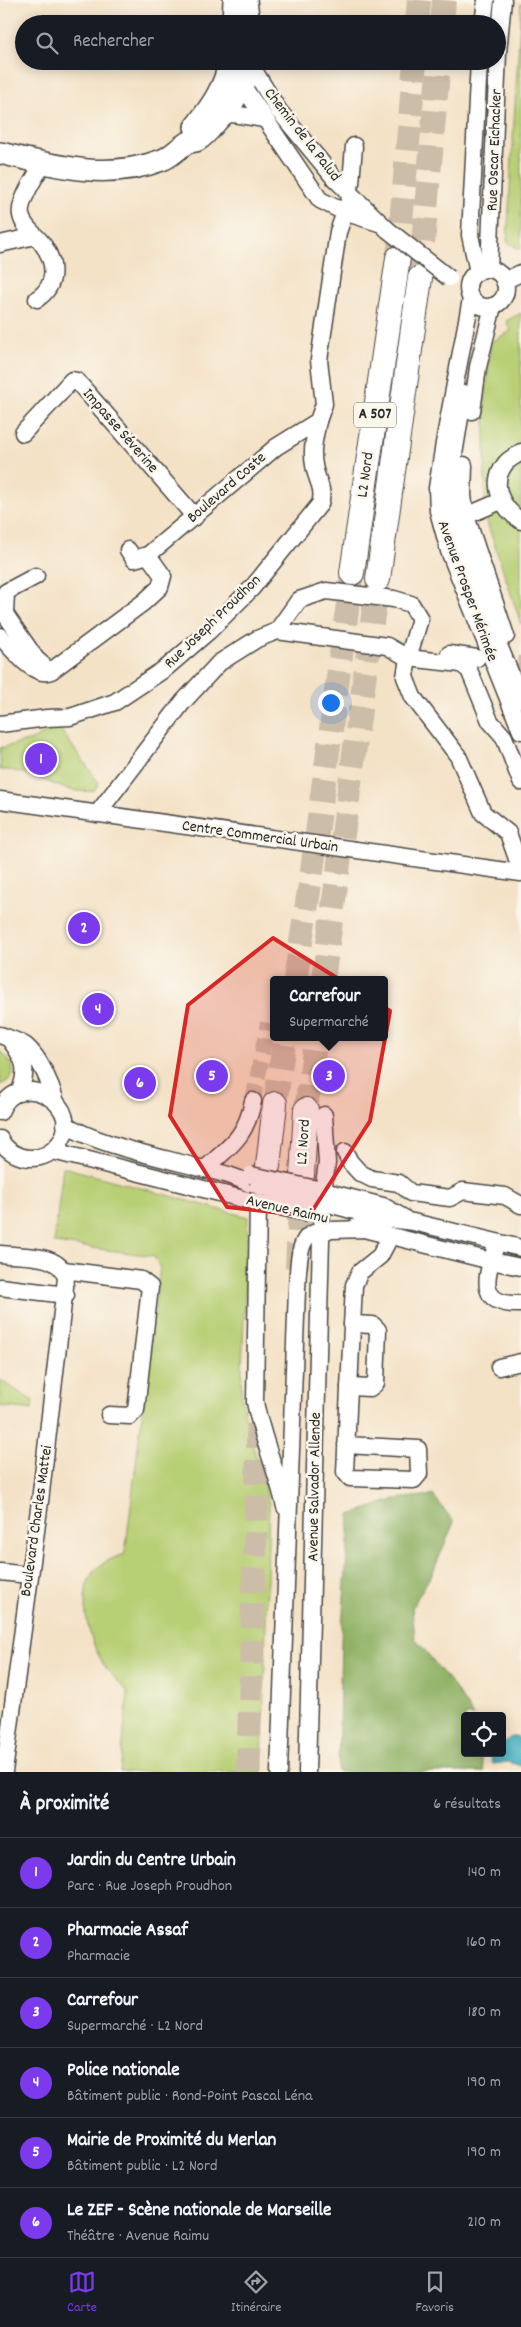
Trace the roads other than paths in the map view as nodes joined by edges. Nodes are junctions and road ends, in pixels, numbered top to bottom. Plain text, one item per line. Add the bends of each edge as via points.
1 (234, 0) edge
2 (246, 0) edge
3 (486, 0) edge
4 (503, 0) edge
5 (233, 15) edge
6 (248, 15) edge
7 (484, 15) edge
8 (502, 15) edge
9 (238, 70) edge
10 (239, 70) edge
11 (240, 70) edge
12 (244, 70) edge
13 (479, 70) edge
14 (497, 70) edge
15 (222, 116) junction
16 (264, 119) junction
17 (188, 143) junction
18 (354, 146) dead end
19 (0, 154) edge
20 (43, 163) junction
21 (349, 192) junction
22 (344, 212) junction
23 (384, 226) junction
24 (35, 236) junction
25 (0, 244) edge
26 (398, 258) tunnel mouth
27 (484, 270) junction
28 (521, 273) edge
29 (420, 278) tunnel mouth
30 (504, 281) junction
31 (470, 294) junction
32 (37, 299) dead end
33 (493, 306) junction
34 (463, 334) junction
35 (484, 336) junction
36 (469, 365) junction
37 (318, 421) junction
38 (23, 433) dead end
39 (521, 452) edge
40 (501, 501) junction
41 (466, 516) junction
42 (194, 517) junction
43 (521, 522) edge
44 (128, 550) dead end
45 (148, 555) junction
46 (352, 573) tunnel mouth
47 (36, 576) dead end
48 (378, 579) tunnel mouth
49 (277, 631) junction
50 (0, 636) edge
51 (408, 658) junction
52 (477, 658) tunnel mouth
53 (51, 671) junction
54 (521, 673) edge
55 (521, 700) edge
56 (0, 724) edge
57 (521, 731) edge
58 (521, 782) edge
59 (0, 800) edge
60 (97, 814) junction
61 (521, 871) edge
62 (4, 1037) edge
63 (6, 1101) edge
64 (56, 1102) junction
65 (264, 1102) joint
66 (315, 1113) tunnel mouth
67 (65, 1124) junction
68 (0, 1139) edge
69 (53, 1151) junction
70 (345, 1152) dead end
71 (205, 1169) junction
72 (289, 1194) junction
73 (521, 1205) edge
74 (390, 1237) junction
75 (497, 1243) junction
76 (521, 1248) edge
77 (0, 1254) edge
78 (491, 1261) junction
79 (521, 1267) edge
80 (64, 1270) junction
81 (0, 1287) edge
82 (66, 1295) junction
83 (521, 1304) edge
84 (352, 1324) junction
85 (521, 1362) edge
86 (499, 1367) dead end
87 (350, 1387) junction
88 (109, 1415) dead end
89 (346, 1445) dead end
90 (288, 1522) junction
91 (0, 1572) edge
92 (29, 1575) junction
93 (4, 1772) edge
94 (279, 1772) edge
95 (308, 1772) edge

1 - 5 main road
2 - 6 main road
3 - 7 street
4 - 8 street, Rue Oscar Eichacker
9 - 17 main road via 192,132
10 - 15 main road
11 - 16 street, Chemin de la Palud
12 - 21 street, Chemin de la Palud via 255,72 279,111
13 - 27 street via 470,235
14 - 27 street, Rue Oscar Eichacker
15 - 16 street, Chemin de la Palud via 232,114
15 - 17 main road via 198,140
16 - 22 street, Chemin de la Palud via 320,200
17 - 20 main road via 162,160 113,172
18 - 21 street
19 - 20 main road
20 - 24 street via 20,207 24,223
21 - 22 street
21 - 23 street, Chemin de la Palud
22 - 23 street, Chemin de la Palud
22 - 37 street via 338,232 320,360 324,404
23 - 31 street, bridge
24 - 25 street
24 - 32 street via 47,250 53,277 51,287
26 - 46 highway, L2 Nord / A 507
27 - 30 street via 498,273
27 - 31 street via 471,279
28 - 30 street
29 - 48 highway, L2 Nord / A 507
30 - 33 street via 506,293
31 - 33 street via 481,306
31 - 34 street, Avenue Prosper Mérimée
33 - 35 street, Avenue Prosper Mérimée
34 - 36 street
34 - 57 street, Avenue Prosper Mérimée via 438,488 438,511 449,551
35 - 36 street
35 - 41 street, Avenue Prosper Mérimée via 464,468
36 - 55 street via 452,467 451,499 455,529
37 - 42 street, Boulevard Coste via 276,447
37 - 56 street, Rue Joseph Proudhon via 312,446 314,467 322,489 320,504 252,588 208,630 166,668 115,702 70,717
38 - 42 street, Impasse Séverine via 72,380 77,381
39 - 40 street via 506,462 499,474 497,487
40 - 41 street
40 - 43 street
41 - 54 street, Avenue Prosper Mérimée
42 - 45 street, Boulevard Coste
44 - 45 street via 134,559
45 - 53 street via 163,576 160,587
47 - 53 street via 6,592 5,614 36,659
49 - 51 street via 387,646
49 - 51 street via 299,600 326,590 400,600 411,604 420,619
49 - 60 street via 257,639 219,664 183,702
50 - 53 street via 36,671
51 - 52 street via 433,651
51 - 58 street via 461,664 469,670 490,721 504,737
51 - 61 street via 405,677 412,697 458,756 483,813 508,833
59 - 60 street, Centre Commercial Urbain
60 - 61 street, Centre Commercial Urbain
62 - 63 street via 25,1065 25,1074
62 - 64 street via 26,1047 35,1057
63 - 64 street via 37,1091
64 - 67 street
65 - 71 street via 244,1130
65 - 72 highway, L2 Nord
66 - 72 highway, L2 Nord
67 - 69 street via 60,1143
67 - 71 street, Avenue Raimu via 94,1137
68 - 69 street via 6,1148 23,1157 45,1156
69 - 72 street, Avenue Raimu
70 - 73 street via 360,1172 372,1179 399,1183 411,1193 450,1198 463,1191 506,1196
71 - 72 street, Avenue Raimu via 233,1174
72 - 74 street
72 - 75 street, Avenue Raimu
72 - 90 street via 306,1236 298,1262
72 - 90 street via 255,1402
72 - 95 street, Avenue Salvador Allende
74 - 78 street
74 - 84 street via 380,1256 357,1278
75 - 76 street, Avenue Raimu
75 - 78 street
77 - 80 street via 50,1260 59,1263
78 - 79 street
78 - 83 street via 486,1280 491,1295 502,1302
80 - 82 street, Boulevard Charles Mattei
80 - 88 street via 141,1280 150,1287 136,1410 130,1416
81 - 82 street
82 - 92 street, Boulevard Charles Mattei
84 - 87 street
84 - 87 street via 373,1325 378,1330 376,1383 370,1388
85 - 86 street
87 - 89 street
90 - 94 street
91 - 92 street
92 - 93 street, Boulevard Charles Mattei

